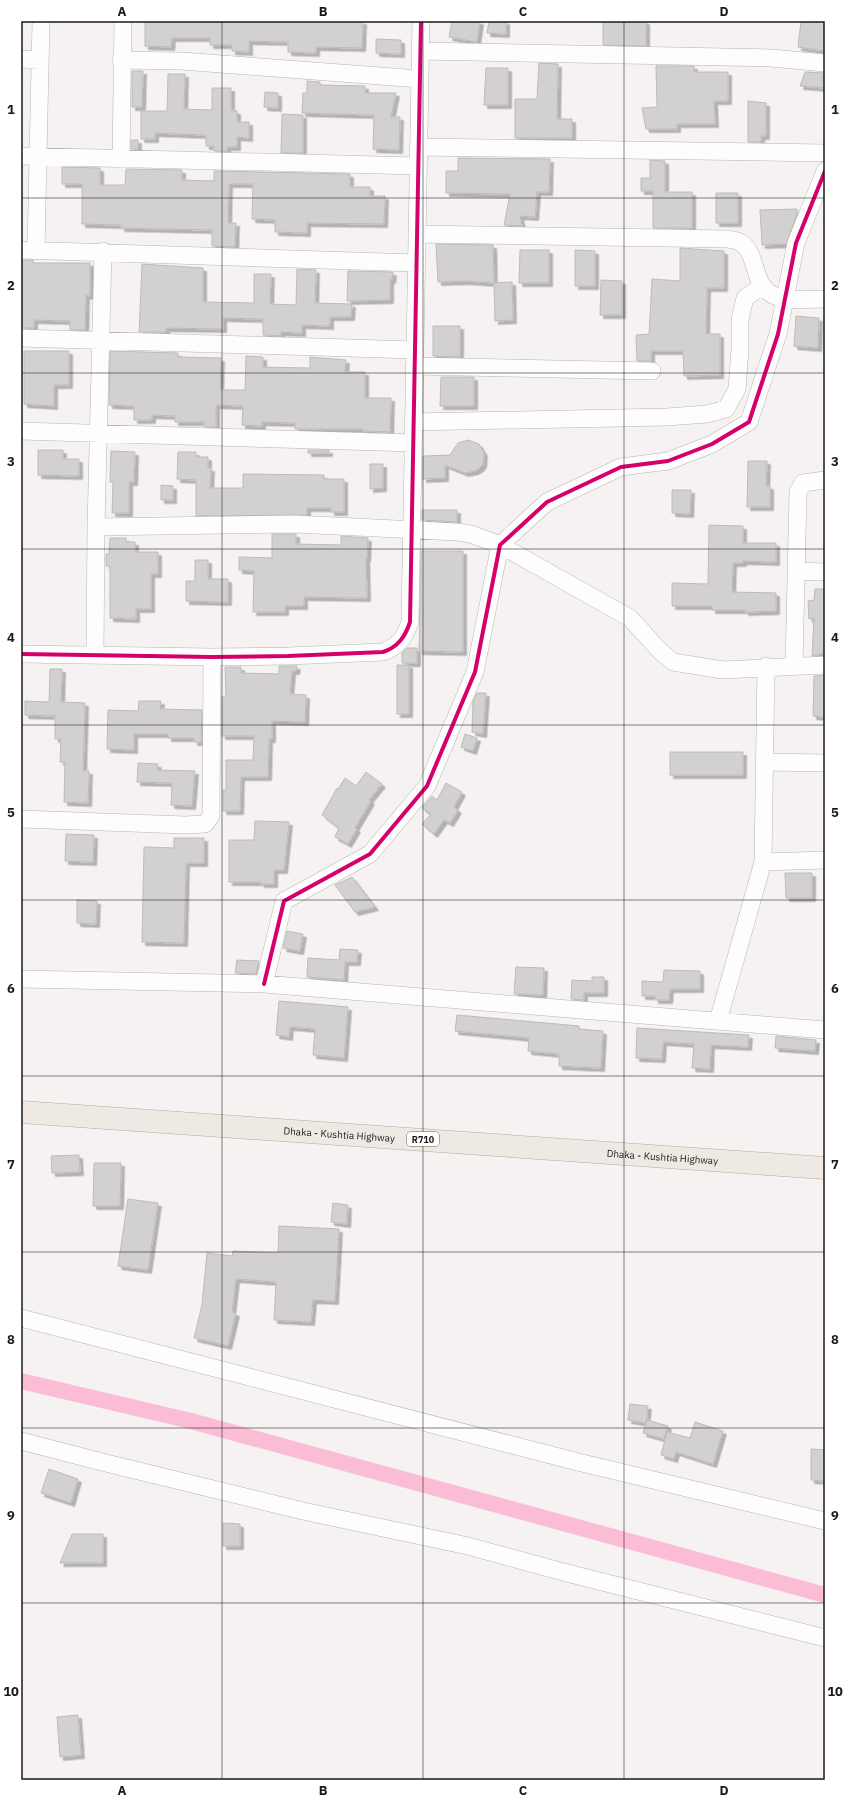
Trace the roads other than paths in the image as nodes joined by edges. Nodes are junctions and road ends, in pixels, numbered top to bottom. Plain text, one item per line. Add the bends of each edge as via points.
1 (41, 21) edge
2 (122, 21) edge
3 (421, 21) edge
4 (420, 51) junction
5 (21, 59) edge
6 (40, 60) junction
7 (121, 60) junction
8 (825, 62) edge
9 (420, 79) junction
10 (418, 147) junction
11 (825, 153) edge
12 (29, 156) edge
13 (121, 159) junction
14 (418, 166) junction
15 (825, 171) edge
16 (417, 234) junction
17 (28, 250) edge
18 (103, 251) junction
19 (416, 263) junction
20 (762, 286) junction
21 (785, 298) junction
22 (825, 299) edge
23 (21, 338) edge
24 (101, 340) junction
25 (414, 358) junction
26 (652, 371) dead end
27 (413, 422) junction
28 (21, 431) edge
29 (98, 434) junction
30 (413, 443) junction
31 (825, 480) edge
32 (96, 527) junction
33 (412, 530) junction
34 (500, 545) junction
35 (796, 571) junction
36 (825, 572) edge
37 (21, 654) edge
38 (95, 655) junction
39 (212, 657) junction
40 (825, 665) edge
41 (766, 666) junction
42 (794, 666) junction
43 (765, 762) junction
44 (825, 763) edge
45 (21, 819) edge
46 (825, 860) edge
47 (763, 862) junction
48 (21, 979) edge
49 (264, 984) junction
50 (718, 1021) junction
51 (825, 1030) edge
52 (21, 1112) edge
53 (825, 1168) edge
54 (21, 1318) edge
55 (21, 1440) edge
56 (825, 1521) edge
57 (825, 1638) edge

1 - 6 street
2 - 7 street
3 - 4 street
4 - 8 street via 771,58
4 - 9 street
5 - 6 street
6 - 12 street
7 - 9 street via 181,61
7 - 13 street
9 - 10 street
10 - 11 street
10 - 14 street
12 - 13 street
12 - 17 street
13 - 14 street
14 - 16 street
15 - 21 street via 796,243
16 - 19 street
16 - 20 street via 728,239 739,242 750,252
17 - 18 street
18 - 19 street
18 - 24 street
19 - 25 street
20 - 21 street via 773,295
20 - 27 street via 745,298 740,319 737,389 726,409 707,414 667,417
21 - 22 street
21 - 34 street via 778,334 749,422 712,444 668,461 621,467 548,502
23 - 24 street
24 - 25 street
24 - 29 street
25 - 26 street
25 - 27 street
27 - 30 street
28 - 29 street
29 - 30 street
29 - 32 street
30 - 33 street
31 - 35 street via 803,482 798,492
32 - 33 street via 295,524
32 - 38 street
33 - 34 street via 471,534
33 - 39 street via 410,622 406,634 392,649 375,653
34 - 41 street via 630,618 673,662 723,670
34 - 49 street via 475,672 427,786 370,854 284,901
35 - 36 street
35 - 42 street
37 - 38 street
38 - 39 street
39 - 45 street via 211,816 205,824
40 - 42 street
41 - 42 street
41 - 43 street
43 - 44 street
43 - 47 street
46 - 47 street
47 - 50 street
48 - 49 street
49 - 50 street
50 - 51 street
52 - 53 main road, Dhaka - Kushtia Highway / R710
54 - 56 street via 578,1462
55 - 57 street via 303,1511 468,1546

